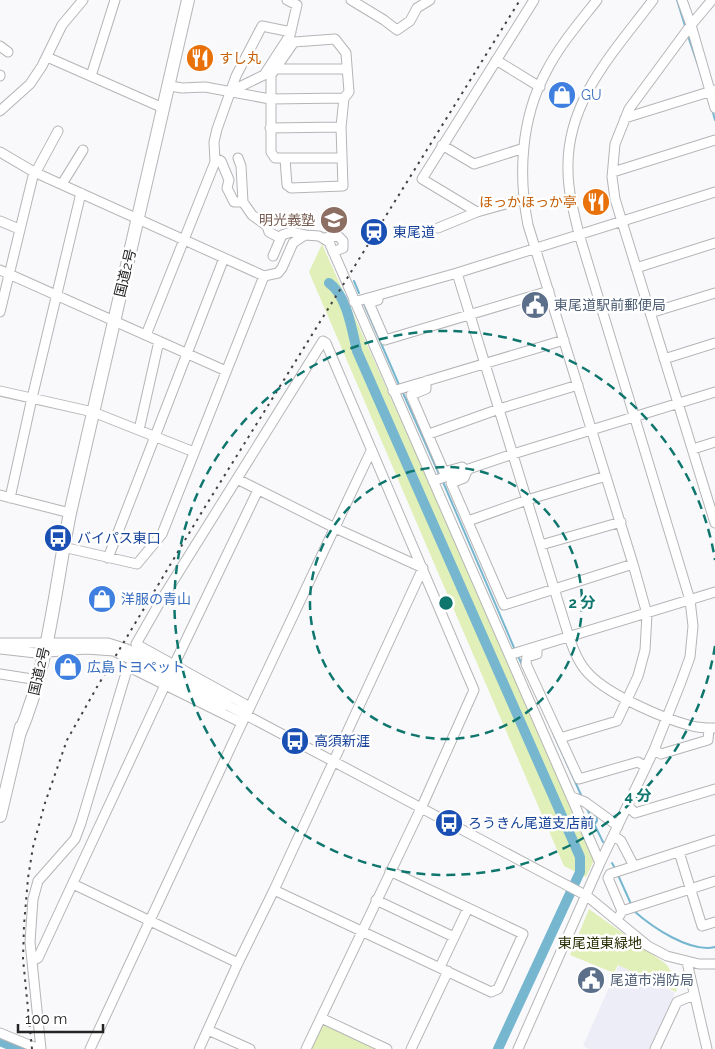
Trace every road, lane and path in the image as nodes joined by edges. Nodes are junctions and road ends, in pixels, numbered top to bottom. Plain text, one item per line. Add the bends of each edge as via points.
1 (74, 0) edge
2 (83, 0) edge
3 (115, 0) edge
4 (188, 0) edge
5 (287, 0) edge
6 (306, 0) edge
7 (352, 0) edge
8 (430, 0) edge
9 (534, 0) edge
10 (597, 0) edge
11 (653, 0) edge
12 (682, 0) edge
13 (712, 0) edge
14 (715, 4) edge
15 (297, 5) junction
16 (71, 13) junction
17 (688, 29) junction
18 (291, 32) junction
19 (47, 56) junction
20 (496, 60) junction
21 (347, 68) junction
22 (275, 69) junction
23 (91, 76) junction
24 (170, 86) junction
25 (540, 87) junction
26 (230, 91) junction
27 (709, 92) edge
28 (344, 98) junction
29 (270, 99) junction
30 (163, 108) junction
31 (715, 108) edge
32 (0, 111) edge
33 (624, 118) junction
34 (341, 127) junction
35 (270, 128) junction
36 (58, 131) dead end
37 (715, 140) edge
38 (442, 145) junction
39 (524, 148) junction
40 (83, 150) dead end
41 (1, 155) edge
42 (215, 158) junction
43 (238, 158) dead end
44 (341, 158) junction
45 (284, 159) junction
46 (34, 172) junction
47 (613, 172) junction
48 (241, 177) junction
49 (229, 180) junction
50 (62, 184) junction
51 (715, 192) edge
52 (81, 193) junction
53 (523, 199) junction
54 (243, 202) junction
55 (477, 212) junction
56 (138, 218) junction
57 (0, 221) edge
58 (622, 222) junction
59 (438, 228) dead end
60 (19, 229) junction
61 (579, 234) junction
62 (305, 235) junction
63 (280, 238) junction
64 (324, 238) junction
65 (185, 240) junction
66 (715, 243) edge
67 (536, 249) junction
68 (333, 252) junction
69 (274, 256) dead end
70 (224, 258) junction
71 (636, 268) junction
72 (4, 272) edge
73 (457, 273) junction
74 (264, 276) junction
75 (404, 288) junction
76 (549, 292) junction
77 (715, 293) edge
78 (57, 295) junction
79 (354, 302) junction
80 (0, 312) edge
81 (650, 313) junction
82 (469, 315) junction
83 (114, 321) junction
84 (146, 335) junction
85 (564, 340) junction
86 (159, 341) junction
87 (715, 343) edge
88 (186, 353) junction
89 (664, 359) junction
90 (485, 364) junction
91 (226, 371) junction
92 (426, 381) junction
93 (578, 385) junction
94 (0, 391) edge
95 (393, 391) junction
96 (715, 392) edge
97 (32, 398) junction
98 (678, 404) junction
99 (499, 409) junction
100 (93, 412) junction
101 (636, 417) junction
102 (139, 430) junction
103 (592, 431) junction
104 (429, 434) junction
105 (154, 436) junction
106 (715, 442) edge
107 (693, 449) junction
108 (371, 450) junction
109 (194, 452) junction
110 (513, 454) junction
111 (467, 470) junction
112 (606, 476) junction
113 (237, 479) junction
114 (433, 481) junction
115 (258, 490) junction
116 (711, 493) edge
117 (0, 495) edge
118 (10, 498) junction
119 (527, 500) junction
120 (70, 513) junction
121 (468, 520) junction
122 (620, 522) junction
123 (715, 522) edge
124 (335, 528) junction
125 (541, 545) junction
126 (63, 547) junction
127 (108, 558) junction
128 (633, 564) junction
129 (423, 568) junction
130 (554, 588) junction
131 (715, 592) edge
132 (690, 600) junction
133 (647, 614) junction
134 (569, 637) junction
135 (0, 643) edge
136 (41, 648) junction
137 (537, 648) junction
138 (0, 649) edge
139 (509, 655) junction
140 (174, 665) junction
141 (0, 674) edge
142 (32, 679) junction
143 (165, 685) junction
144 (626, 700) junction
145 (247, 716) junction
146 (668, 718) junction
147 (712, 728) edge
148 (19, 735) junction
149 (560, 738) junction
150 (654, 750) junction
151 (333, 761) junction
152 (646, 767) junction
153 (715, 789) edge
154 (572, 797) junction
155 (628, 806) junction
156 (421, 808) junction
157 (0, 816) edge
158 (618, 826) junction
159 (614, 836) junction
160 (715, 840) edge
161 (679, 852) junction
162 (600, 863) junction
163 (634, 866) junction
164 (390, 871) junction
165 (715, 881) edge
166 (73, 884) junction
167 (691, 889) junction
168 (274, 890) junction
169 (584, 894) junction
170 (376, 900) junction
171 (468, 908) junction
172 (629, 909) junction
173 (616, 920) junction
174 (151, 921) junction
175 (715, 922) edge
176 (362, 930) junction
177 (454, 937) junction
178 (32, 961) junction
179 (686, 962) junction
180 (238, 963) junction
181 (715, 964) edge
182 (440, 967) junction
183 (448, 971) junction
184 (694, 995) junction
185 (321, 1018) junction
186 (208, 1030) junction
187 (0, 1033) edge
188 (40, 1049) edge
189 (90, 1049) edge
190 (199, 1049) edge
191 (250, 1049) edge
192 (306, 1049) edge
193 (388, 1049) edge
194 (411, 1049) edge
195 (518, 1049) edge
196 (655, 1049) edge
197 (707, 1049) edge

1 - 16 street
2 - 16 street
3 - 23 street
4 - 24 highway, 国道2号
5 - 15 street
6 - 15 street
7 - 8 street via 397,30 410,21 417,8
9 - 20 street
10 - 25 street via 565,41
11 - 61 street via 597,74 574,123 568,172
12 - 17 street
13 - 14 street
13 - 17 street
15 - 18 street
16 - 19 street via 55,36
17 - 27 street
17 - 33 street via 635,98
18 - 26 street via 264,75
18 - 26 street via 262,26
19 - 23 street
19 - 32 street via 30,84
20 - 25 street
20 - 38 street
21 - 22 street
21 - 22 street via 346,53 336,39 294,42
21 - 28 street via 348,92
22 - 29 street via 271,75
23 - 30 street
24 - 26 street
24 - 30 highway, 国道2号
25 - 39 street
26 - 29 street
26 - 42 street via 214,142
27 - 31 street
27 - 33 street
28 - 29 street
28 - 34 street
29 - 35 street
30 - 56 highway, 国道2号
33 - 47 street via 615,144
34 - 35 street
34 - 44 street
35 - 45 street via 271,152 275,158
36 - 46 street
37 - 47 street
38 - 39 street via 474,164
38 - 55 street via 422,179
39 - 53 street
40 - 50 street
41 - 46 street
42 - 49 street via 222,161
42 - 65 street
43 - 48 street
44 - 45 street
44 - 45 street via 342,186 291,188 287,185
46 - 50 street
46 - 60 street
47 - 58 street via 615,199
48 - 49 street
48 - 54 street
49 - 54 street via 227,188 234,202
50 - 52 street
51 - 58 street
52 - 56 street
52 - 78 street
53 - 55 street
53 - 67 street
54 - 63 street via 269,232
55 - 59 street
56 - 65 street
56 - 83 highway, 国道2号
57 - 60 street
58 - 61 street
58 - 71 street
60 - 72 street
61 - 67 street
61 - 101 street
62 - 63 street via 292,232
62 - 64 street
62 - 74 street via 293,243 278,274
63 - 69 street
64 - 68 street
64 - 68 street via 338,236 343,241 343,248
65 - 70 street
65 - 84 street
66 - 71 street
67 - 73 street
67 - 76 street
68 - 79 street
70 - 74 street
70 - 88 street
71 - 81 street
72 - 78 street
72 - 80 street
73 - 75 street
73 - 82 street
74 - 91 street
75 - 79 street
75 - 82 street via 401,294 369,303 385,340
76 - 82 street
76 - 85 street
77 - 81 street
78 - 83 street
78 - 97 street
79 - 95 street
81 - 89 street
82 - 90 street
83 - 84 street
83 - 100 highway, 国道2号
84 - 86 street
85 - 90 street
85 - 93 street
86 - 88 street
86 - 102 street
87 - 89 street
88 - 91 street
88 - 105 street
89 - 98 street
90 - 92 street
90 - 99 street
91 - 109 street
92 - 95 street
92 - 104 street via 426,389 411,395
93 - 99 street
93 - 103 street
94 - 97 street
95 - 114 street
96 - 98 street
97 - 100 street
97 - 118 street
98 - 101 street
98 - 107 street
99 - 104 street
99 - 110 street
100 - 102 street
100 - 120 highway, 国道2号
101 - 103 street
101 - 132 street
102 - 105 street
103 - 110 street
103 - 112 street
104 - 111 street via 444,472 462,467
105 - 109 street
105 - 127 street
106 - 107 street
107 - 116 street
108 - 113 street via 323,341
108 - 124 street
108 - 129 street
109 - 127 street via 162,534 137,564
110 - 111 street
110 - 119 street
111 - 114 street
111 - 121 street via 464,478 451,483
112 - 119 street
112 - 122 street
113 - 115 street
113 - 140 street via 136,644
114 - 139 street
115 - 124 street
115 - 140 street
116 - 123 street
117 - 118 street
118 - 120 street
119 - 121 street
119 - 125 street
120 - 126 highway, 国道2号
121 - 130 street via 504,605
122 - 125 street
122 - 128 street
124 - 129 street
124 - 145 street
125 - 130 street
126 - 127 street
126 - 136 highway, 国道2号 via 60,573
128 - 130 street
128 - 133 street
129 - 151 street
129 - 156 street via 474,690
130 - 134 street
131 - 132 street
132 - 133 street
132 - 146 street via 693,626 690,657
133 - 134 street
133 - 144 street via 644,655
134 - 137 street
134 - 144 street via 580,663 590,675
135 - 136 street
136 - 138 street
136 - 142 highway, 国道2号
136 - 145 street via 108,643 127,649 222,699
136 - 148 highway, 国道2号 via 29,711
137 - 139 street
137 - 149 street via 537,654 527,657 526,664
139 - 154 street
140 - 145 street
141 - 142 street
142 - 148 highway, 国道2号
143 - 145 street
143 - 166 street
143 - 178 street via 130,666 126,673 75,839 38,881 32,907
144 - 146 street
144 - 149 street via 617,721
145 - 151 street
145 - 174 street
146 - 147 street via 693,727
146 - 150 street
147 - 150 street via 708,740 660,754
148 - 157 highway, 国道2号
149 - 152 street via 578,779 638,762
150 - 152 street
151 - 156 street
151 - 168 street
152 - 155 street
153 - 155 street via 636,813
154 - 158 street via 585,802
154 - 162 street
155 - 158 street
156 - 164 street
156 - 169 street
158 - 159 street
159 - 162 street
159 - 163 street via 621,841
160 - 161 street
161 - 163 street
161 - 167 street
162 - 169 street
163 - 172 street via 610,874 608,878
164 - 170 street
164 - 171 street
165 - 167 street
166 - 174 street
166 - 178 street via 38,958
167 - 172 street
167 - 175 street via 702,926
168 - 176 street
168 - 180 street
169 - 173 street
169 - 195 street
170 - 176 street
170 - 177 street
171 - 177 street
171 - 183 street via 523,934 498,989 491,992
172 - 173 street
173 - 179 street via 648,946
174 - 180 street
174 - 189 street
176 - 182 street
176 - 185 street
177 - 182 street
178 - 188 street
179 - 181 street
179 - 184 street
180 - 186 street
182 - 183 street
183 - 194 street
184 - 196 street via 677,1002
184 - 197 street
185 - 192 street
185 - 193 street
186 - 190 street
186 - 191 street
187 - 188 street

